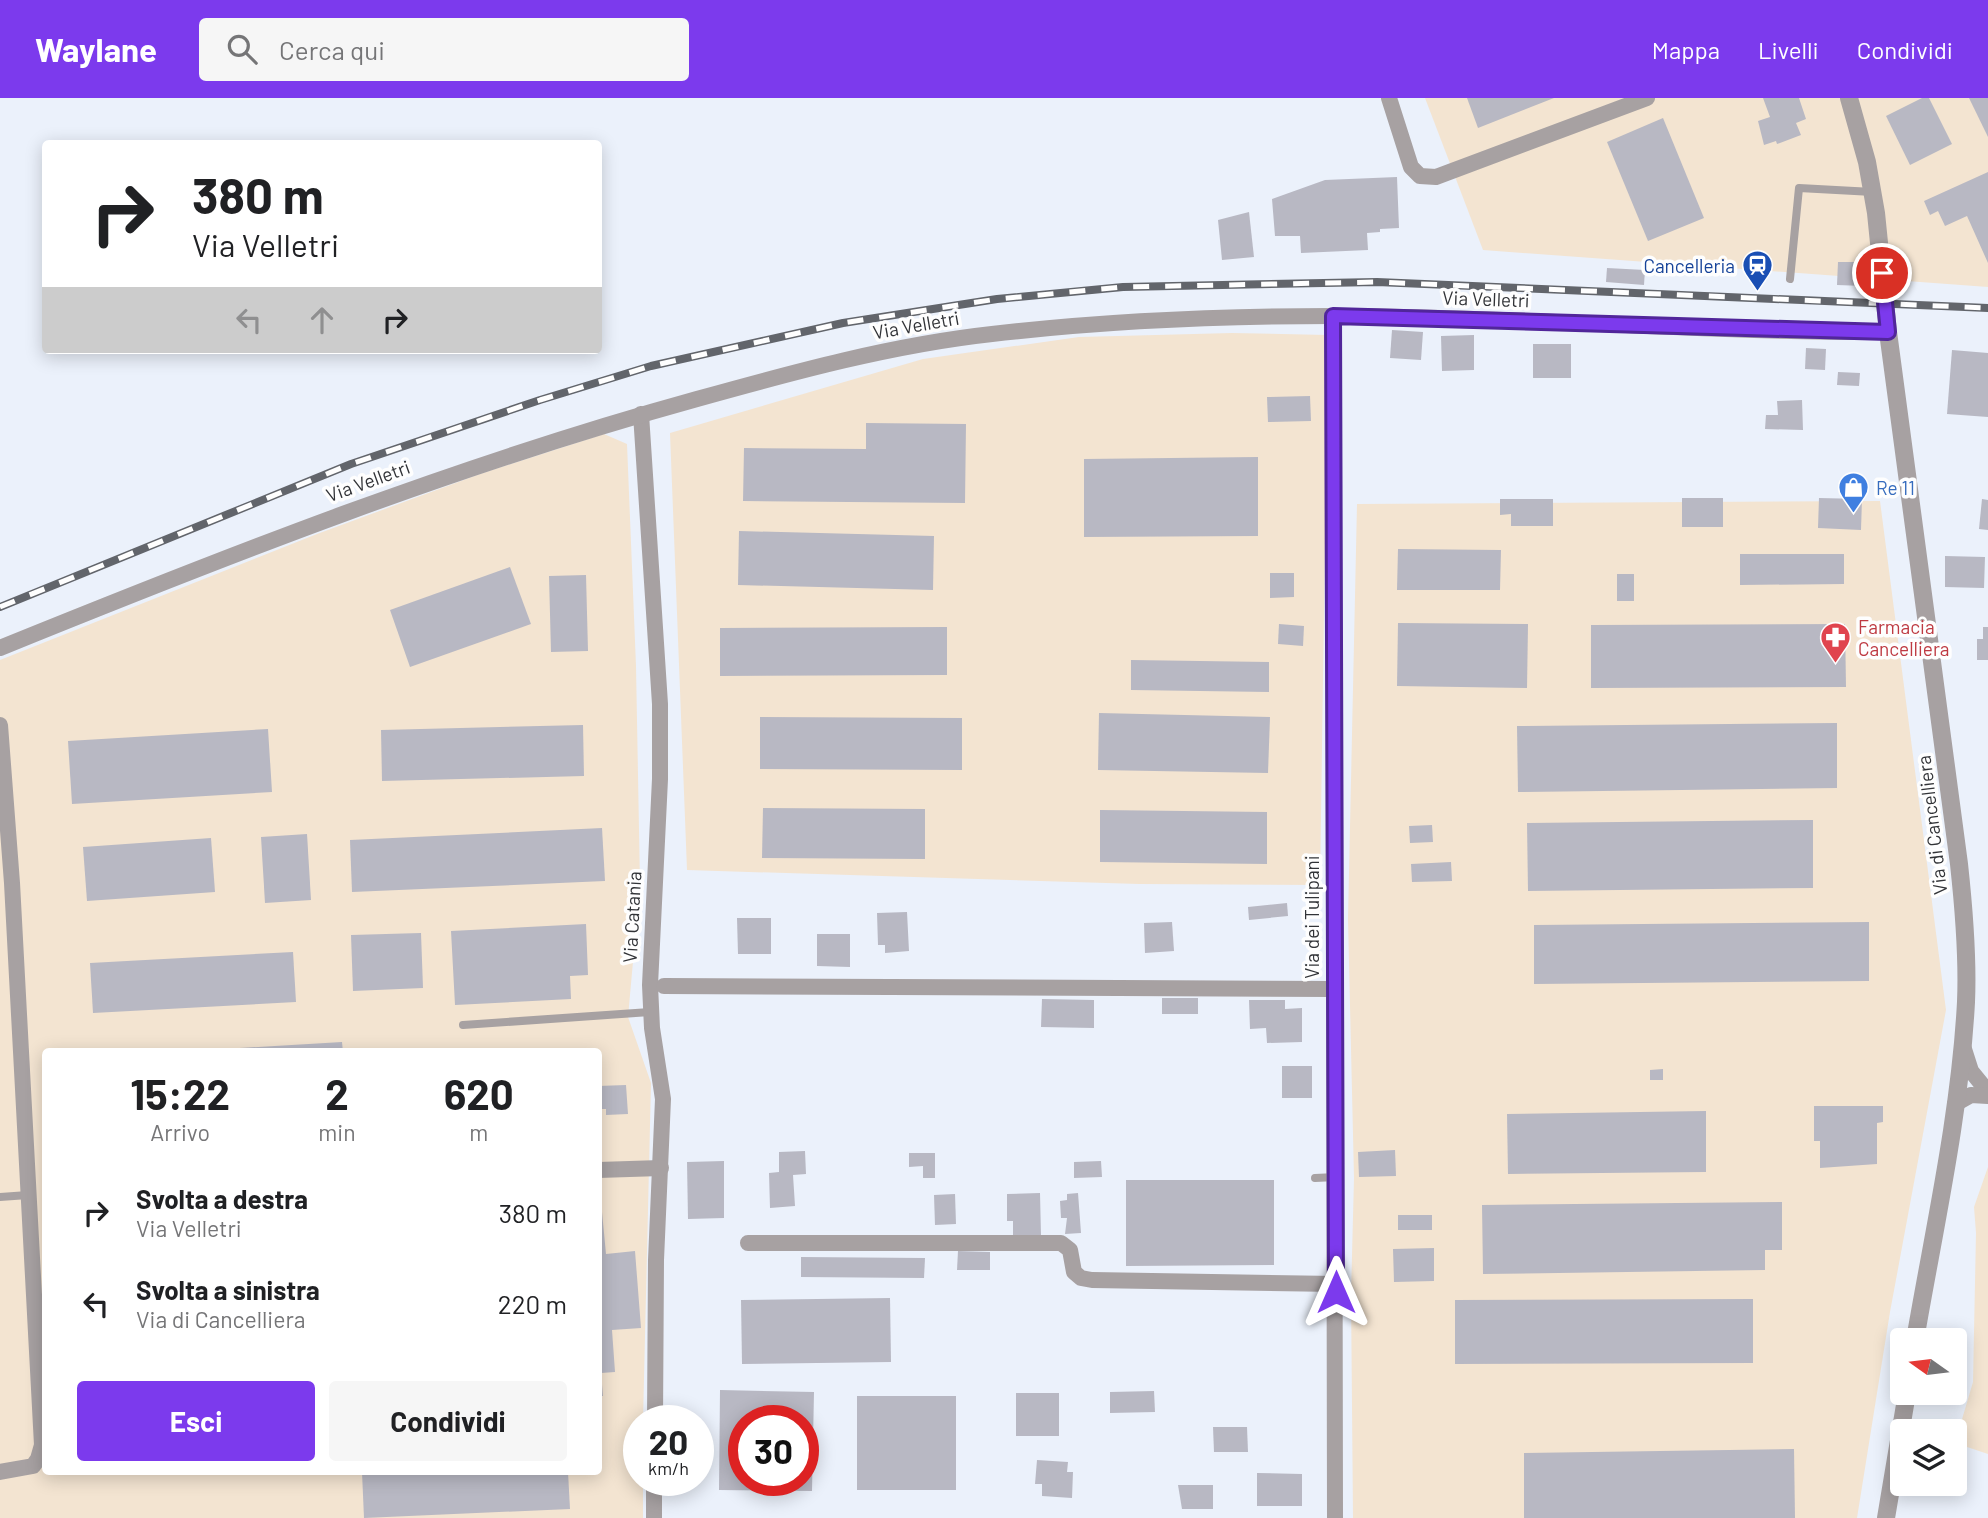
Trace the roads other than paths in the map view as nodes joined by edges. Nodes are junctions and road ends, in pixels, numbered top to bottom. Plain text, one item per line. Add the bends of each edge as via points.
1 (1389, 98) edge
2 (1647, 98) edge
3 (1849, 98) edge
4 (1873, 192) junction
5 (1790, 279) dead end
6 (1333, 316) junction
7 (1888, 332) junction
8 (641, 414) junction
9 (0, 648) edge
10 (0, 725) edge
11 (664, 986) dead end
12 (1333, 989) junction
13 (650, 1012) junction
14 (463, 1025) dead end
15 (1962, 1045) junction
16 (1988, 1094) edge
17 (1955, 1104) junction
18 (661, 1168) junction
19 (602, 1170) edge
20 (1336, 1177) junction
21 (1315, 1178) dead end
22 (42, 1193) edge
23 (28, 1194) junction
24 (0, 1197) edge
25 (748, 1242) dead end
26 (1336, 1284) junction
27 (1917, 1328) edge
28 (655, 1405) edge
29 (1905, 1405) edge
30 (0, 1472) edge
31 (654, 1496) edge
32 (654, 1518) edge
33 (1335, 1518) edge
34 (1886, 1518) edge

1 - 2 street via 1411,167 1420,176 1436,177
3 - 4 street, Via di Cancelliera
4 - 5 lane via 1799,188
4 - 7 street, Via di Cancelliera
6 - 7 street, Via Velletri
6 - 8 street, Via Velletri via 1143,321 957,338 774,377
6 - 12 street, Via dei Tulipani
7 - 15 street, Via di Cancelliera via 1960,873 1966,968
8 - 9 street, Via Velletri via 422,484 228,555
8 - 13 street, Via Catania via 660,704
10 - 23 street
11 - 12 street
12 - 20 street, Via dei Tulipani
13 - 14 lane
13 - 18 street, Via Catania via 662,1088
15 - 16 street via 1971,1071
15 - 17 street, Via di Cancelliera
16 - 17 street via 1971,1095
17 - 27 street, Via di Cancelliera
18 - 19 street
18 - 28 street, Via Catania
20 - 21 lane
20 - 26 street, Via dei Tulipani
22 - 23 street
23 - 24 lane
23 - 30 street via 42,1445 36,1464
25 - 26 street via 1061,1243 1070,1250 1073,1272 1092,1280
26 - 33 street, Via dei Tulipani
29 - 34 street
31 - 32 street

